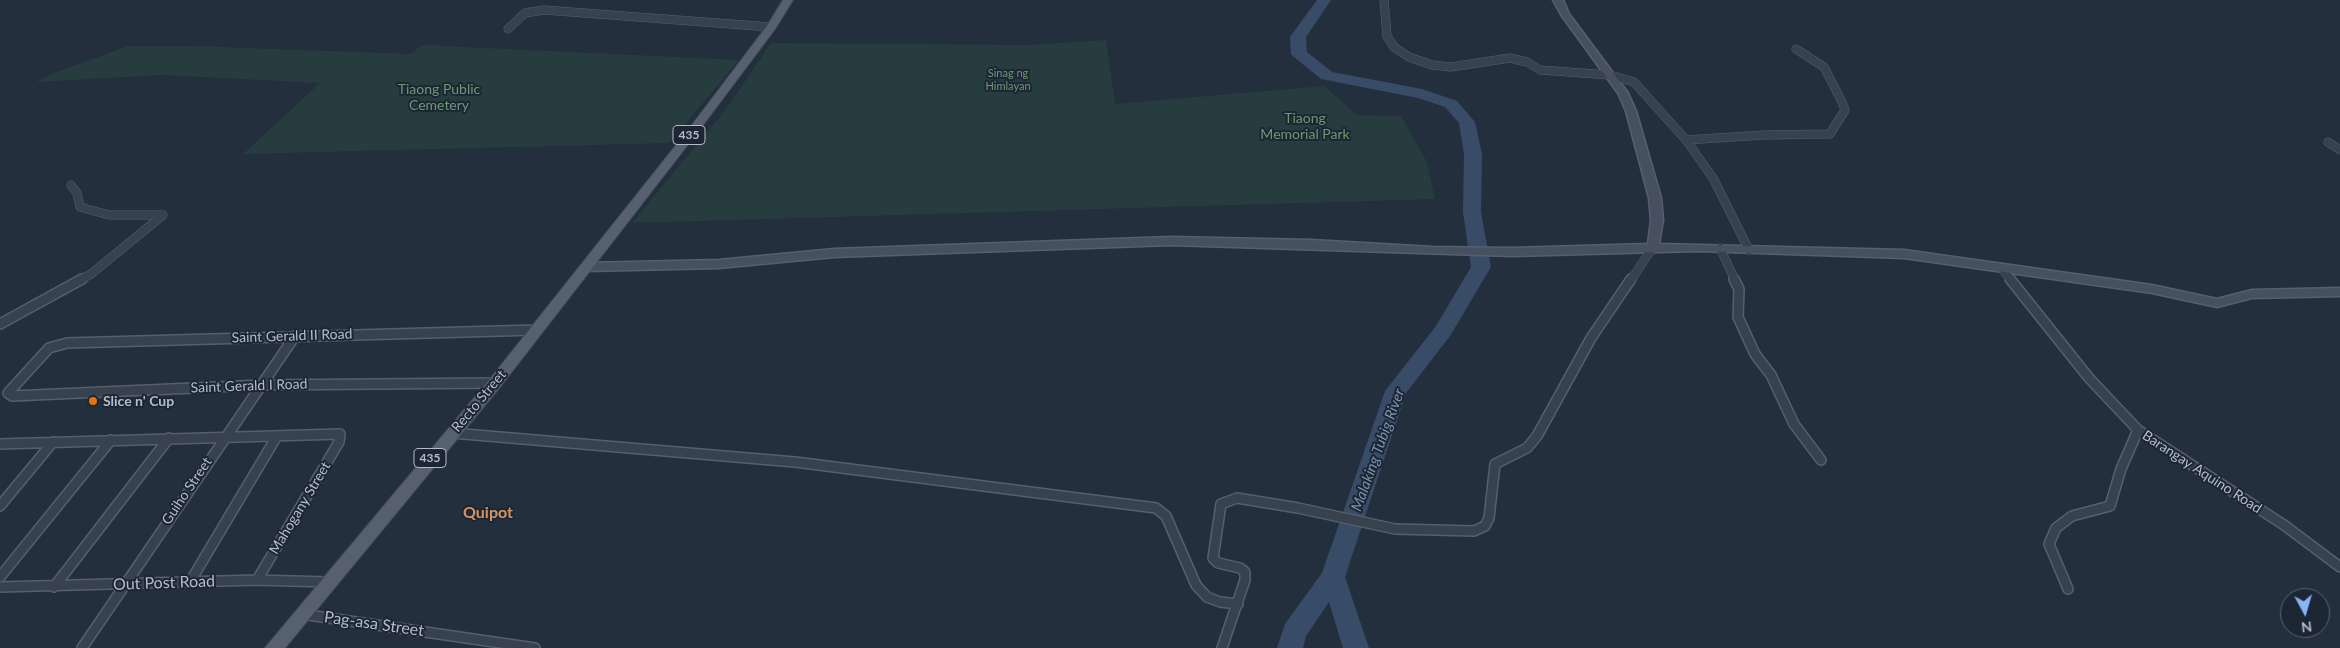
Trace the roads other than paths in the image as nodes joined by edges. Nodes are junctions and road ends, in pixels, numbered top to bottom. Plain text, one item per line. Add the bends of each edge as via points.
1 (788, 0) edge
2 (1384, 0) edge
3 (1558, 0) edge
4 (771, 27) junction
5 (508, 29) dead end
6 (1796, 48) dead end
7 (1610, 75) junction
8 (1686, 140) junction
9 (2328, 142) dead end
10 (2340, 150) edge
11 (71, 185) dead end
12 (1653, 247) junction
13 (1720, 248) junction
14 (1749, 250) junction
15 (586, 268) junction
16 (2002, 269) junction
17 (2340, 292) edge
18 (0, 324) edge
19 (536, 330) junction
20 (295, 336) junction
21 (495, 382) junction
22 (261, 385) junction
23 (10, 389) joint
24 (2138, 430) junction
25 (452, 433) junction
26 (277, 436) junction
27 (169, 438) junction
28 (224, 438) junction
29 (111, 440) junction
30 (53, 442) junction
31 (0, 444) edge
32 (1821, 460) dead end
33 (0, 506) edge
34 (2340, 567) edge
35 (0, 578) edge
36 (257, 580) junction
37 (190, 582) junction
38 (328, 582) junction
39 (124, 584) junction
40 (54, 586) junction
41 (0, 587) edge
42 (2068, 589) dead end
43 (1238, 604) junction
44 (301, 614) junction
45 (82, 648) edge
46 (274, 648) edge
47 (536, 648) edge
48 (1222, 648) edge

1 - 4 main road, 435
2 - 7 street via 1387,36 1394,47 1409,57 1432,65 1451,67 1510,58 1527,62 1540,70
3 - 7 street
4 - 5 street via 536,10 525,13
4 - 15 main road, 435
6 - 8 street via 1824,67 1842,102 1845,110 1830,134
7 - 8 street via 1634,82
7 - 12 street via 1631,111 1649,173 1657,220
8 - 14 street via 1713,178
9 - 10 street
11 - 18 street via 77,193 80,207 109,215 163,215 91,274
12 - 13 street
12 - 15 street via 1512,252 1171,242 964,247 834,253 719,264
12 - 43 street via 1591,338 1538,436 1527,448 1495,464 1486,526 1474,532 1394,529 1298,508 1237,498 1225,500 1221,504 1213,551 1218,562 1245,572
13 - 14 street
13 - 32 street via 1739,289 1738,317 1752,347 1771,375 1794,424
14 - 16 street via 1904,254
15 - 19 main road, Recto Street / 435
16 - 17 street via 2152,289 2216,303 2252,294
16 - 24 street, Barangay Aquino Road via 2089,378
19 - 20 street, Saint Gerald II Road
19 - 21 main road, Recto Street / 435
20 - 22 street, Guiho Street
20 - 23 street, Saint Gerald II Road via 68,343 50,348
21 - 22 street, Saint Gerald I Road
21 - 25 main road, Recto Street / 435
22 - 23 street, Saint Gerald I Road via 12,396 8,393
22 - 28 street, Guiho Street
24 - 34 street, Barangay Aquino Road via 2284,525
24 - 42 street via 2110,506 2072,516 2056,528 2049,544
25 - 38 main road, Recto Street / 435
25 - 43 street via 795,462 1140,504 1156,508 1166,516 1196,586 1207,597
26 - 28 street
26 - 36 street, Mahogany Street via 340,434 339,442
26 - 37 street
27 - 28 street
27 - 29 street
27 - 40 street
28 - 39 street, Guiho Street
29 - 30 street
29 - 35 street
30 - 31 street
30 - 33 street
36 - 37 street, Out Post Road
36 - 38 street, Out Post Road
37 - 39 street, Out Post Road
38 - 44 main road, Recto Street / 435
39 - 40 street, Out Post Road
39 - 45 street, Guiho Street
40 - 41 street, Out Post Road
43 - 48 street
44 - 46 main road, Recto Street / 435
44 - 47 street, Pag-asa Street

